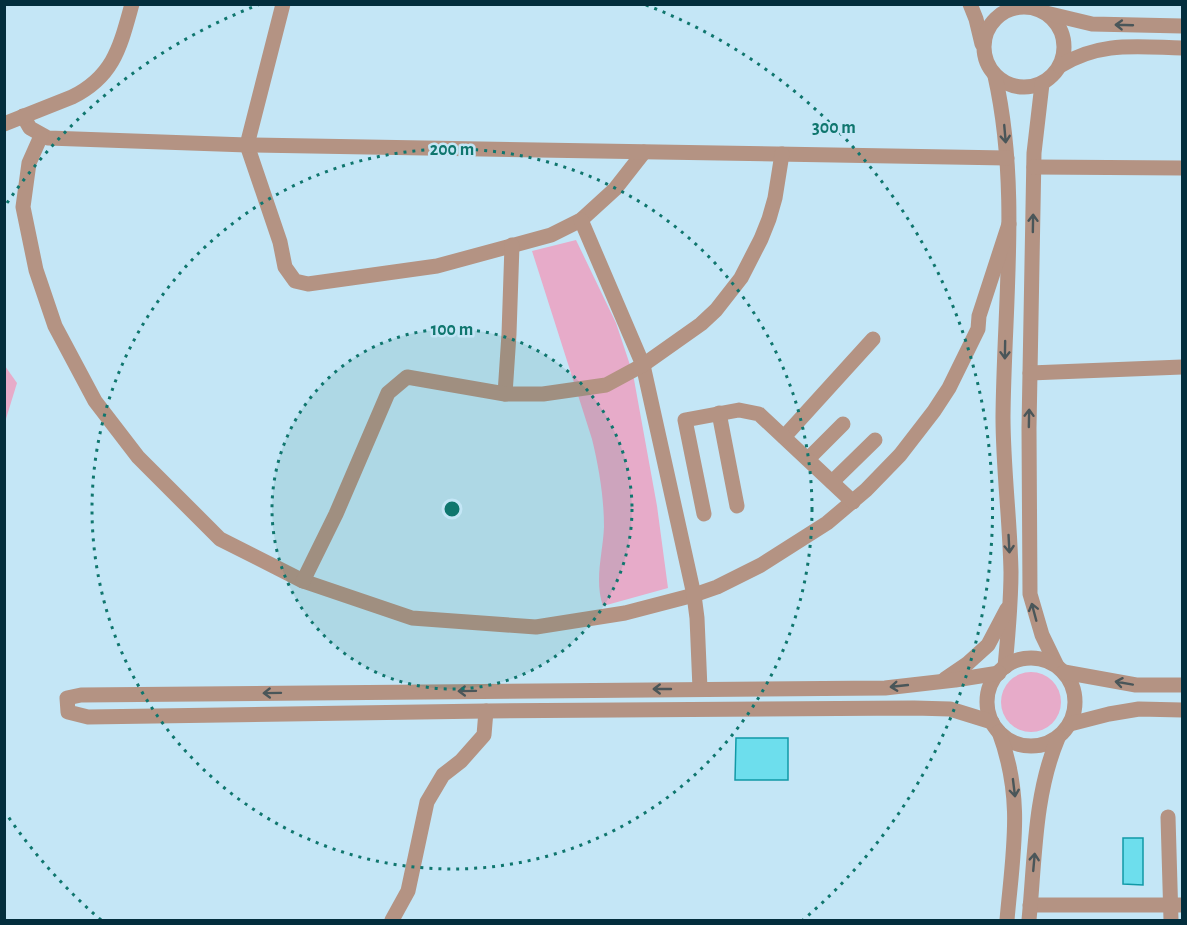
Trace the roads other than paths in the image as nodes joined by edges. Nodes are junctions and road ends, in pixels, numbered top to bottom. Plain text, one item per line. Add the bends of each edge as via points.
1 (132, 4) edge
2 (283, 4) edge
3 (970, 4) edge
4 (1039, 9) edge
5 (1182, 26) edge
6 (1182, 48) edge
7 (984, 53) junction
8 (1060, 66) junction
9 (995, 76) junction
10 (1042, 84) junction
11 (23, 116) junction
12 (4, 124) edge
13 (41, 136) junction
14 (247, 145) junction
15 (644, 152) junction
16 (782, 154) junction
17 (1006, 158) junction
18 (1034, 167) junction
19 (1182, 168) edge
20 (581, 220) junction
21 (1009, 224) junction
22 (512, 245) junction
23 (1006, 325) junction
24 (978, 329) junction
25 (873, 339) dead end
26 (643, 365) junction
27 (1182, 367) edge
28 (1030, 373) junction
29 (505, 394) junction
30 (719, 413) junction
31 (843, 424) dead end
32 (783, 436) junction
33 (875, 440) dead end
34 (808, 459) junction
35 (832, 482) junction
36 (853, 502) junction
37 (737, 506) dead end
38 (704, 514) dead end
39 (303, 581) junction
40 (693, 595) junction
41 (1010, 604) junction
42 (1060, 669) junction
43 (1002, 670) junction
44 (940, 682) junction
45 (1182, 685) edge
46 (700, 689) junction
47 (1182, 710) edge
48 (486, 711) junction
49 (1070, 724) junction
50 (996, 727) junction
51 (1058, 738) junction
52 (1168, 817) dead end
53 (1175, 911) edge
54 (1030, 913) edge
55 (392, 921) edge
56 (1007, 921) edge

1 - 11 street via 118,51 100,78 82,92
2 - 14 street
3 - 7 street
5 -> 4 street via 1092,24
4 - 7 street via 1014,8 998,16 988,29
4 - 8 street via 1062,33 1064,50
6 - 8 street via 1106,47
7 - 9 street
8 - 10 street
9 - 10 street via 1017,87
9 -> 17 street
10 - 18 street
11 - 12 street
11 - 13 street
13 - 14 street
13 - 39 street via 29,162 23,207 36,270 54,326 95,401 138,457 220,539
14 - 15 street
14 - 22 street via 285,267 295,281 308,284 437,266
15 - 16 street
15 - 20 street via 615,189
16 - 17 street
16 - 26 street via 769,219 741,278 701,324
17 - 21 street
18 - 19 street
28 -> 18 street
20 - 22 street via 551,235
20 - 26 street
21 - 23 street
21 - 24 street
22 - 29 street
23 - 24 street via 990,323
23 -> 41 street via 1003,418
24 - 36 street via 934,411 900,455
25 - 32 street
26 - 29 street via 606,385 543,394
26 - 40 street
27 - 28 street
42 -> 28 street via 1042,635 1030,594
29 - 39 street via 406,377 388,393
30 - 32 street via 753,411
30 - 37 street
30 - 38 street via 685,420
31 - 34 street
32 - 34 street
33 - 35 street
34 - 35 street
35 - 36 street
36 - 40 street via 782,553 739,577
39 - 40 street via 412,618 536,627 625,613
40 - 46 street
41 - 43 street
41 - 44 street via 988,645
42 - 43 street via 1031,658 1013,662
45 -> 42 street via 1136,685
42 - 49 street via 1075,697
43 - 44 street
43 - 50 street via 990,686 988,698 988,710
44 -> 46 street via 885,688
46 -> 48 street via 67,698 68,712 88,717
47 - 49 street via 1139,709
48 - 50 street via 950,709
48 - 55 street via 484,735 443,775 427,802 408,891
49 - 51 street
50 - 51 street via 1014,743 1041,745
50 -> 56 street via 1012,773 1016,804
54 -> 51 street via 1040,801
52 - 53 street
53 - 54 street

